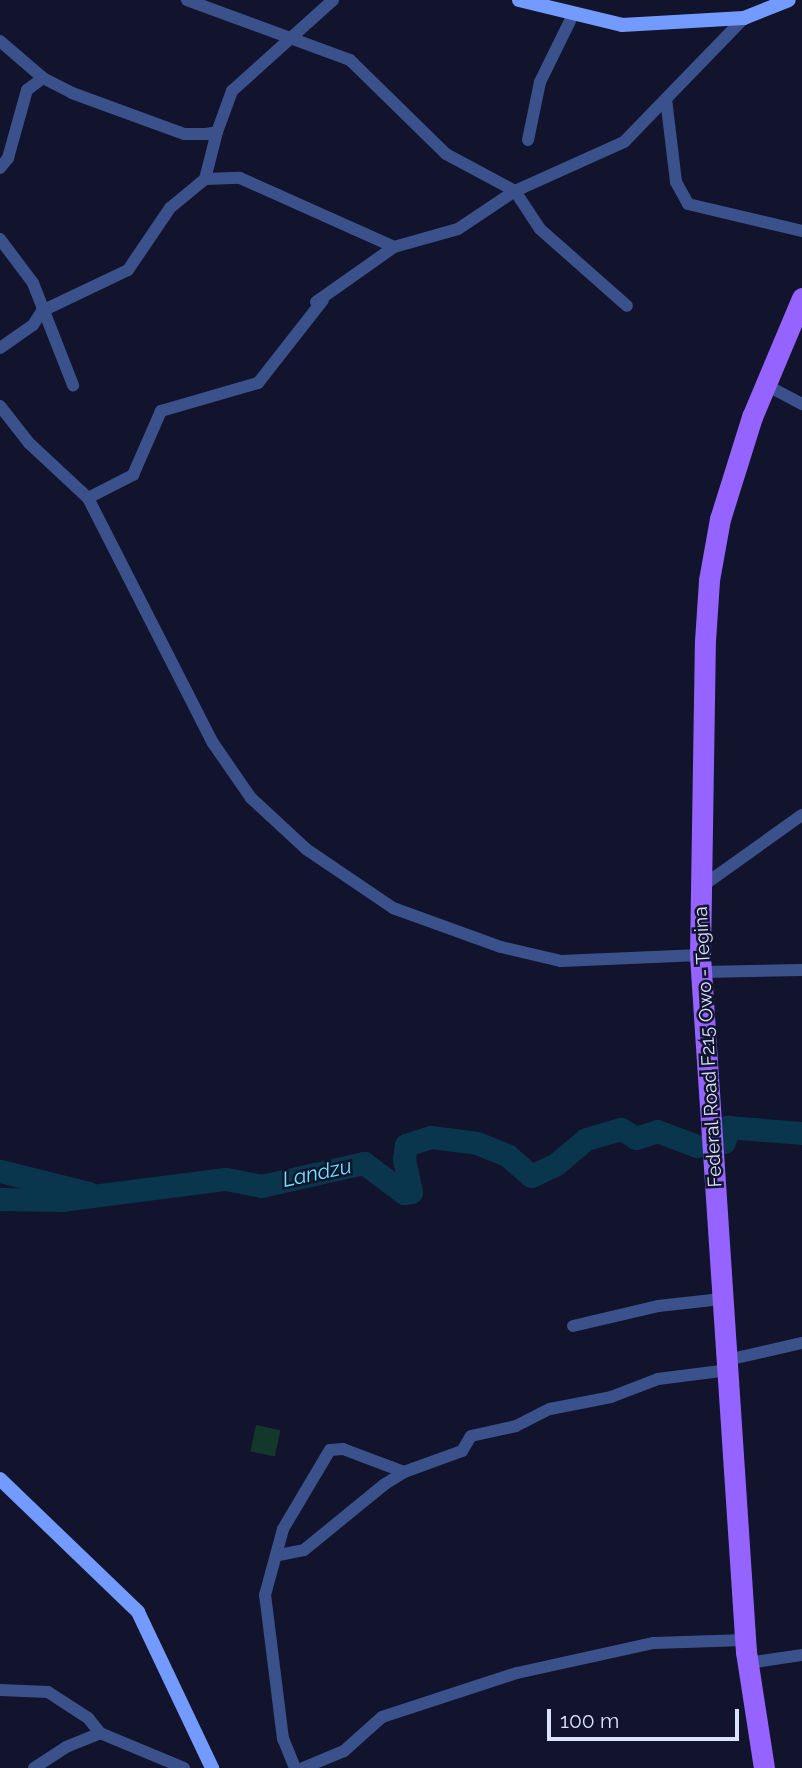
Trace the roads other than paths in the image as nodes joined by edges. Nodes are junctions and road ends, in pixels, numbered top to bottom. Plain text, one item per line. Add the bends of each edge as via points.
1 (187, 0) edge
2 (333, 0) edge
3 (519, 0) edge
4 (789, 0) edge
5 (573, 15) junction
6 (744, 18) junction
7 (290, 35) junction
8 (0, 41) edge
9 (43, 78) junction
10 (666, 99) junction
11 (217, 132) junction
12 (528, 140) dead end
13 (0, 168) edge
14 (205, 179) junction
15 (514, 191) junction
16 (802, 231) edge
17 (0, 239) edge
18 (394, 247) junction
19 (802, 298) edge
20 (627, 306) dead end
21 (42, 311) junction
22 (0, 348) edge
23 (73, 385) dead end
24 (766, 385) junction
25 (802, 404) edge
26 (0, 406) edge
27 (88, 498) junction
28 (802, 815) edge
29 (701, 887) junction
30 (700, 963) junction
31 (802, 970) edge
32 (722, 1299) junction
33 (573, 1326) dead end
34 (802, 1343) edge
35 (727, 1365) junction
36 (404, 1472) junction
37 (0, 1479) edge
38 (279, 1555) junction
39 (745, 1640) junction
40 (802, 1655) edge
41 (748, 1663) junction
42 (0, 1690) edge
43 (100, 1733) junction
44 (34, 1768) edge
45 (184, 1768) edge
46 (212, 1768) edge
47 (295, 1768) edge
48 (303, 1768) edge
49 (764, 1768) edge

1 - 7 street
2 - 7 street
3 - 5 street
4 - 6 street
5 - 6 street via 622,25
5 - 12 street via 540,82
6 - 10 street
7 - 11 street via 258,71 232,91
7 - 15 street via 350,60 446,154
8 - 9 street
9 - 11 street via 173,131
9 - 13 street via 27,90 8,158
10 - 15 street via 625,142
10 - 16 street via 676,182 688,204
11 - 14 street
14 - 18 street via 240,178
14 - 21 street via 170,208 128,270
15 - 18 street via 458,229
15 - 20 street via 540,229
17 - 21 street via 33,284
18 - 27 street via 319,301 258,383 161,411 133,475
19 - 24 main road, Federal Road F215 Owo - Tegina
21 - 22 street via 33,325
21 - 23 street
24 - 25 street
24 - 29 main road, Federal Road F215 Owo - Tegina via 733,474 709,580
26 - 27 street via 29,443
27 - 30 street via 213,743 251,798 306,849 393,908 501,947 561,961
28 - 29 street
29 - 30 main road, Federal Road F215 Owo - Tegina
30 - 31 street
30 - 32 main road, Federal Road F215 Owo - Tegina
32 - 33 street via 658,1306
32 - 35 main road, Federal Road F215 Owo - Tegina
34 - 35 street
35 - 36 street via 550,1409 516,1426 471,1436 462,1451
35 - 39 main road, Federal Road F215 Owo - Tegina
36 - 38 street via 304,1550
36 - 38 street via 343,1449 330,1450 283,1530
37 - 46 street via 138,1612
38 - 47 street via 265,1595 284,1739
39 - 41 main road, Federal Road F215 Owo - Tegina
39 - 48 street via 654,1643 516,1673 382,1717 344,1751
40 - 41 street
41 - 49 main road, Federal Road F215 Owo - Tegina
42 - 43 street via 48,1692 88,1718
43 - 44 street via 66,1747
43 - 45 street

